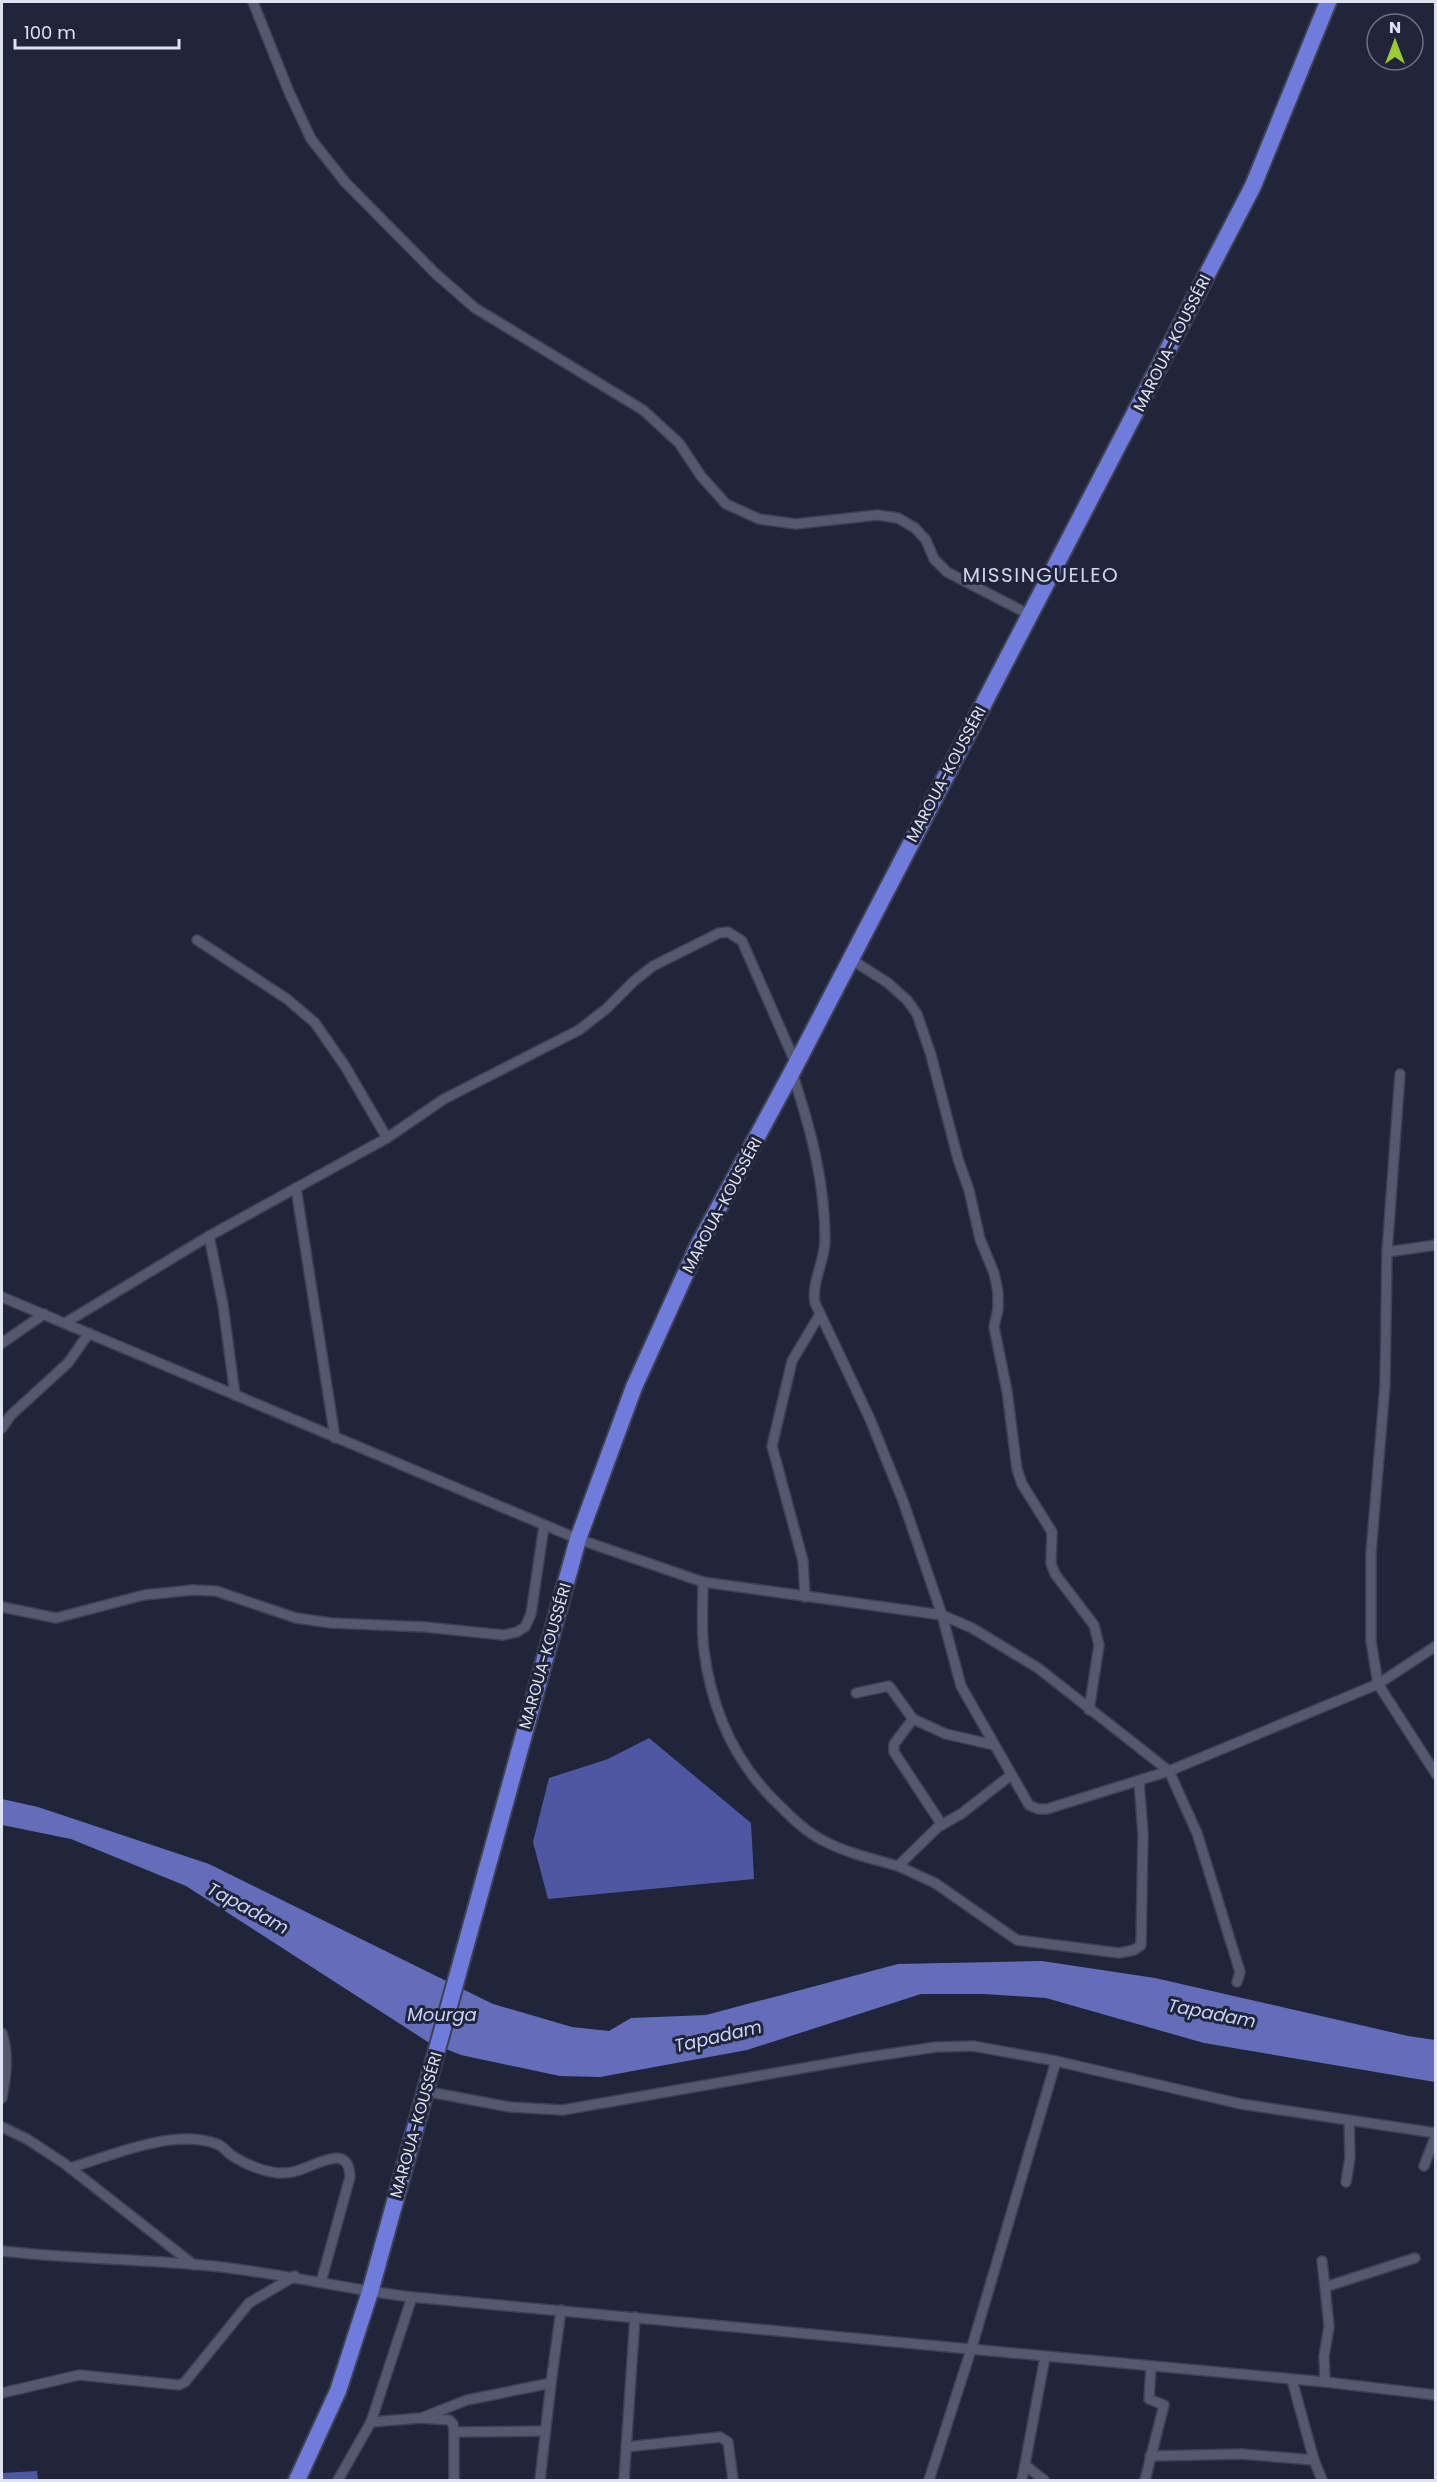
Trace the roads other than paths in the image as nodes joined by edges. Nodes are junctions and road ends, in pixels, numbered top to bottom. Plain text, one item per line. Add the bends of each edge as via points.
1 (253, 2) edge
2 (1328, 2) edge
3 (1030, 615) junction
4 (197, 940) dead end
5 (849, 958) junction
6 (794, 1068) junction
7 (1400, 1074) dead end
8 (387, 1138) junction
9 (296, 1188) junction
10 (209, 1236) junction
11 (1436, 1245) edge
12 (1387, 1252) junction
13 (2, 1297) edge
14 (44, 1314) junction
15 (820, 1314) junction
16 (65, 1323) junction
17 (89, 1333) junction
18 (2, 1343) edge
19 (235, 1395) junction
20 (2, 1428) edge
21 (335, 1438) junction
22 (544, 1526) junction
23 (578, 1539) junction
24 (703, 1582) junction
25 (805, 1597) junction
26 (2, 1607) edge
27 (942, 1615) junction
28 (1436, 1646) edge
29 (1378, 1683) junction
30 (856, 1693) dead end
31 (1089, 1710) junction
32 (914, 1719) junction
33 (994, 1745) junction
34 (1168, 1771) junction
35 (1436, 1774) edge
36 (1011, 1775) junction
37 (1138, 1782) junction
38 (942, 1825) junction
39 (898, 1866) junction
40 (1237, 1982) dead end
41 (2, 2033) edge
42 (1056, 2061) junction
43 (424, 2091) junction
44 (2, 2098) edge
45 (1349, 2120) junction
46 (2, 2127) edge
47 (1436, 2134) edge
48 (1424, 2166) dead end
49 (70, 2168) junction
50 (1346, 2182) dead end
51 (2, 2251) edge
52 (1415, 2258) dead end
53 (1322, 2261) dead end
54 (194, 2265) junction
55 (295, 2276) junction
56 (321, 2282) junction
57 (1325, 2287) junction
58 (370, 2292) junction
59 (412, 2297) junction
60 (561, 2310) junction
61 (635, 2318) junction
62 (971, 2350) junction
63 (1045, 2357) junction
64 (1151, 2368) junction
65 (1292, 2380) junction
66 (1325, 2382) junction
67 (550, 2383) junction
68 (2, 2393) edge
69 (1436, 2395) edge
70 (421, 2418) junction
71 (371, 2422) junction
72 (545, 2431) junction
73 (454, 2432) junction
74 (626, 2447) junction
75 (1150, 2456) junction
76 (1314, 2460) junction
77 (1025, 2465) junction
78 (297, 2481) edge
79 (338, 2481) edge
80 (454, 2481) edge
81 (540, 2481) edge
82 (624, 2481) edge
83 (733, 2481) edge
84 (928, 2481) edge
85 (1022, 2481) edge
86 (1044, 2481) edge
87 (1145, 2481) edge
88 (1322, 2481) edge

1 - 3 street via 311,139 345,182 475,308 643,410 679,443 700,476 726,504 759,519 796,524 877,515 898,518 927,540 934,559 946,572
2 - 3 highway, MAROUA-KOUSSÉRI via 1254,186
3 - 5 highway, MAROUA-KOUSSÉRI
4 - 8 street via 287,999 315,1023
5 - 6 highway, MAROUA-KOUSSÉRI
5 - 31 street via 907,1000 917,1014 931,1055 998,1292 994,1328 1017,1469 1052,1532 1054,1574 1094,1625 1099,1645
6 - 8 street via 742,941 728,932 718,933 653,966 579,1030 444,1099
6 - 15 street via 823,1190 825,1243 814,1297
6 - 23 highway, MAROUA-KOUSSÉRI via 693,1257 634,1388
7 - 12 street
8 - 9 street
9 - 10 street
9 - 21 street
10 - 16 street
10 - 19 street
11 - 12 street
12 - 29 street via 1385,1385 1371,1553 1371,1641
13 - 14 street
14 - 16 street
14 - 18 street
15 - 25 street via 792,1361 772,1446 803,1561
15 - 27 street via 881,1446
16 - 17 street
17 - 19 street
17 - 20 street via 68,1364 19,1407
19 - 21 street
21 - 22 street
22 - 23 street
22 - 26 street via 531,1614 525,1627 503,1635 296,1618 216,1591 144,1595 56,1618
23 - 24 street
23 - 43 highway, MAROUA-KOUSSÉRI
24 - 25 street
24 - 39 street via 704,1649 711,1689 728,1738 755,1783 803,1828 825,1842
25 - 27 street
27 - 31 street via 972,1628 1038,1668
27 - 33 street via 961,1686
28 - 29 street
29 - 34 street
29 - 35 street
30 - 32 street via 889,1686
31 - 34 street
32 - 33 street via 946,1734
32 - 38 street via 894,1744 894,1752
33 - 36 street
34 - 37 street
34 - 40 street via 1197,1833 1240,1972
36 - 37 street via 1024,1799 1038,1809
36 - 38 street
37 - 39 street via 1143,1833 1143,1913 1140,1945 1134,1950 1119,1953 1017,1940 935,1883
38 - 39 street
41 - 44 street via 6,2047
42 - 43 street via 973,2046 936,2047 563,2110 510,2107
42 - 45 street via 1241,2104
42 - 62 street
43 - 58 highway, MAROUA-KOUSSÉRI
45 - 47 street
45 - 50 street
46 - 49 street
47 - 48 street
49 - 54 street
49 - 56 street via 165,2141 197,2140 219,2145 249,2166 278,2173 296,2172 334,2157 341,2159 350,2177
51 - 54 street
52 - 57 street
53 - 57 street
54 - 55 street
55 - 56 street
55 - 68 street via 249,2303 179,2385 78,2375
56 - 58 street
57 - 66 street via 1329,2327
58 - 59 street
58 - 78 highway, MAROUA-KOUSSÉRI via 338,2391
59 - 60 street
59 - 71 street
60 - 61 street
60 - 67 street
61 - 62 street
61 - 74 street
62 - 63 street
62 - 84 street
63 - 64 street
63 - 77 street
64 - 65 street
64 - 75 street via 1149,2399 1164,2406
65 - 66 street
65 - 76 street
66 - 69 street
67 - 70 street via 467,2400
67 - 72 street
70 - 71 street
70 - 73 street via 449,2420
71 - 79 street
72 - 73 street
72 - 81 street
73 - 80 street
74 - 82 street
74 - 83 street via 720,2437 728,2442
75 - 76 street via 1241,2454
75 - 87 street
76 - 88 street
77 - 85 street
77 - 86 street

